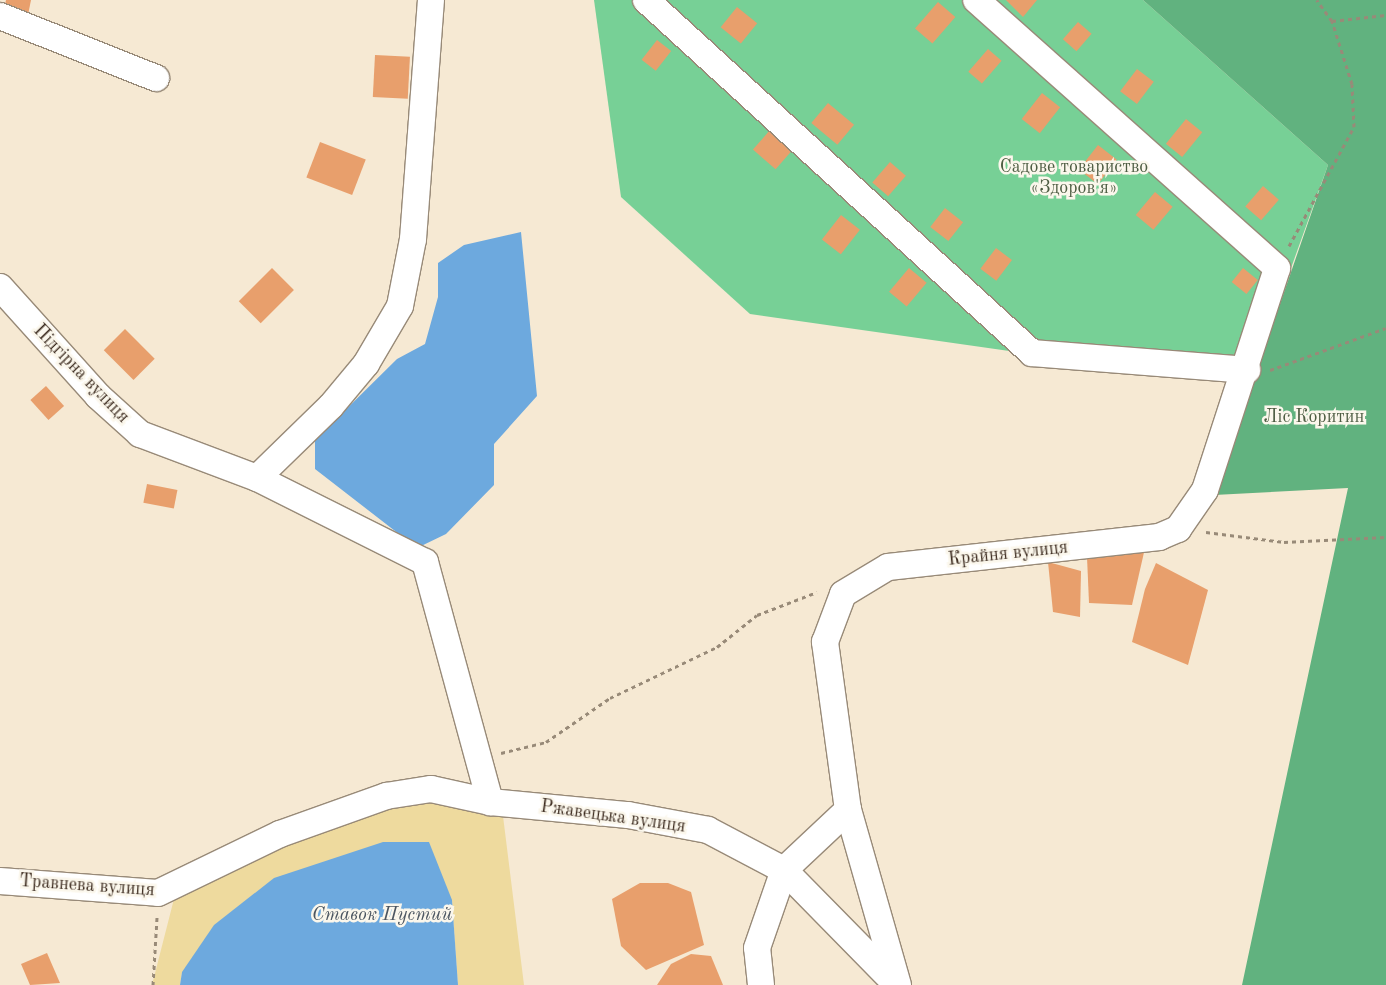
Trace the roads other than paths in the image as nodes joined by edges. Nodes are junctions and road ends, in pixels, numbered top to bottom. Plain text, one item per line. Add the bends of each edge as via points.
1 (430, 0) edge
2 (646, 0) edge
3 (976, 0) edge
4 (0, 16) edge
5 (156, 78) dead end
6 (0, 287) edge
7 (1247, 370) junction
8 (257, 478) junction
9 (490, 802) junction
10 (848, 810) junction
11 (280, 834) joint
12 (784, 870) junction
13 (0, 881) edge
14 (761, 985) edge
15 (897, 985) edge

1 - 8 street via 413,239 400,306 366,364 331,406
2 - 7 street via 1032,353
3 - 7 street via 1277,268
4 - 5 street
6 - 8 street, Підгірна вулиця via 98,396 140,434
7 - 10 street, Крайня вулиця via 1205,490 1178,528 1159,537 888,567 843,594 825,642
8 - 9 street, Підгірна вулиця via 424,562
9 - 11 street, Ржавецька вулиця via 431,789 386,796
9 - 12 street, Ржавецька вулиця via 628,815 708,830
10 - 12 street
10 - 15 street
11 - 13 street, Травнева вулиця via 158,893
12 - 14 street via 757,948
12 - 15 street, Ржавецька вулиця

